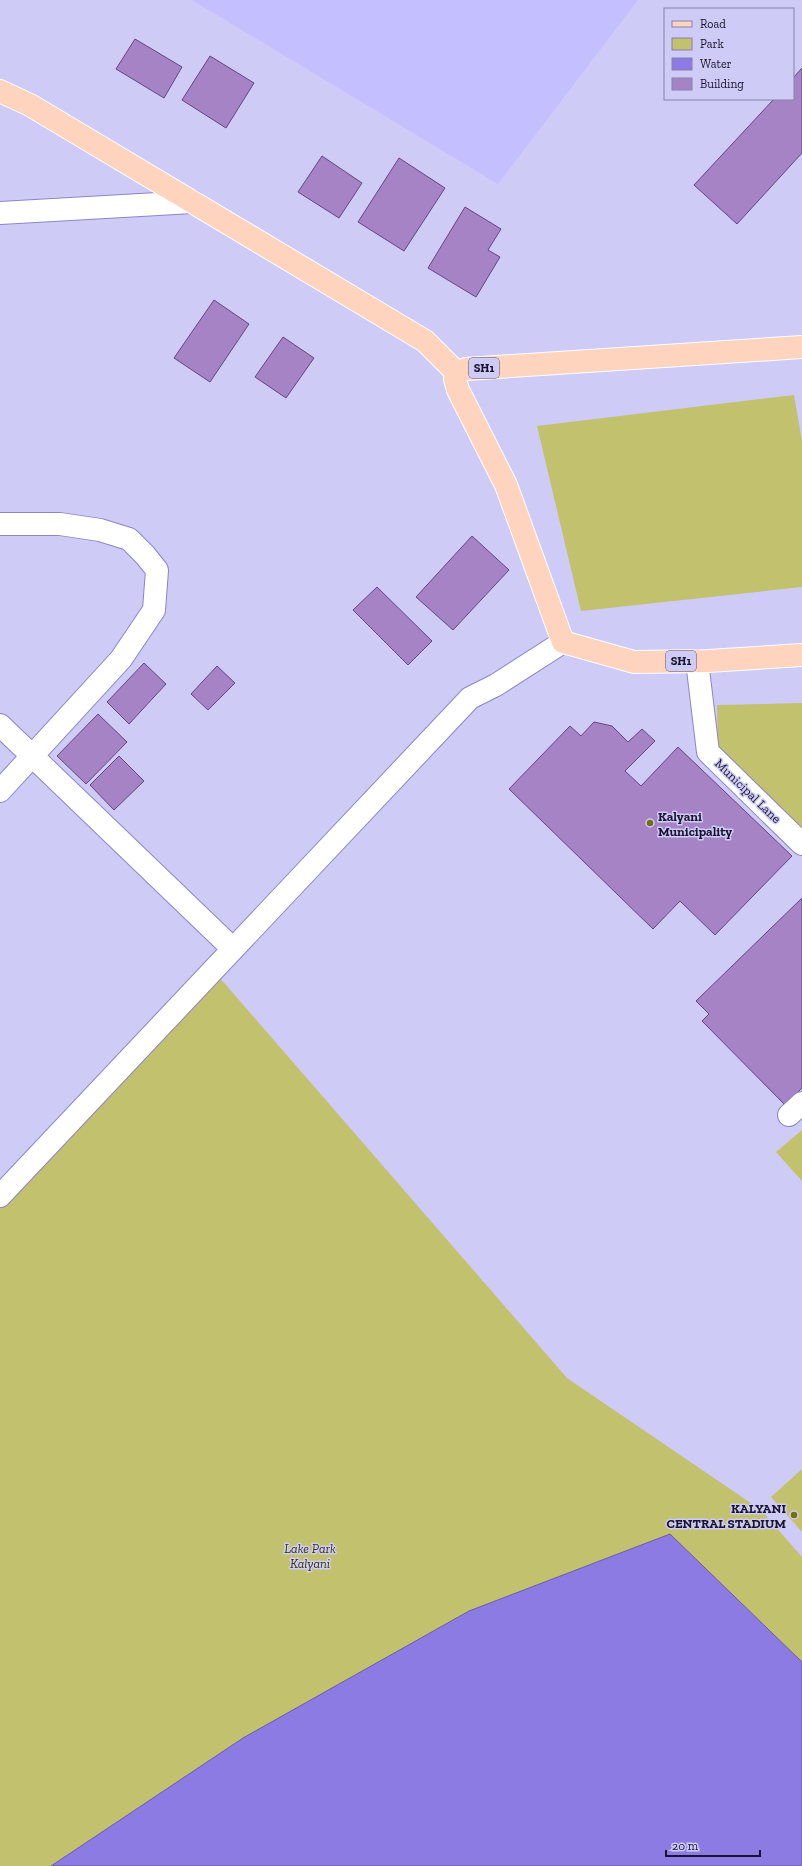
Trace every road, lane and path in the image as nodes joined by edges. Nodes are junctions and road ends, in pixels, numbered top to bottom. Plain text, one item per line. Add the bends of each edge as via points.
1 (0, 74) edge
2 (0, 91) edge
3 (30, 105) junction
4 (193, 202) junction
5 (0, 212) edge
6 (802, 348) edge
7 (457, 373) junction
8 (0, 524) edge
9 (563, 642) junction
10 (802, 655) edge
11 (697, 661) junction
12 (0, 725) edge
13 (33, 757) junction
14 (0, 791) edge
15 (802, 844) edge
16 (234, 949) junction
17 (0, 1196) edge

1 - 3 main road, SH1
2 - 3 main road, SH1
3 - 4 main road, SH1
4 - 5 street
4 - 7 main road, SH1 via 425,341
6 - 7 main road, SH1 via 466,369
7 - 9 main road, SH1 via 455,379 458,390 506,485
8 - 13 street via 60,524 100,530 129,539 157,570 154,610 121,659
9 - 11 main road, SH1 via 634,662
9 - 16 street via 496,685 470,698
10 - 11 main road, SH1
11 - 15 street, Municipal Lane via 708,752
12 - 13 street
13 - 14 street
13 - 16 street
16 - 17 street

